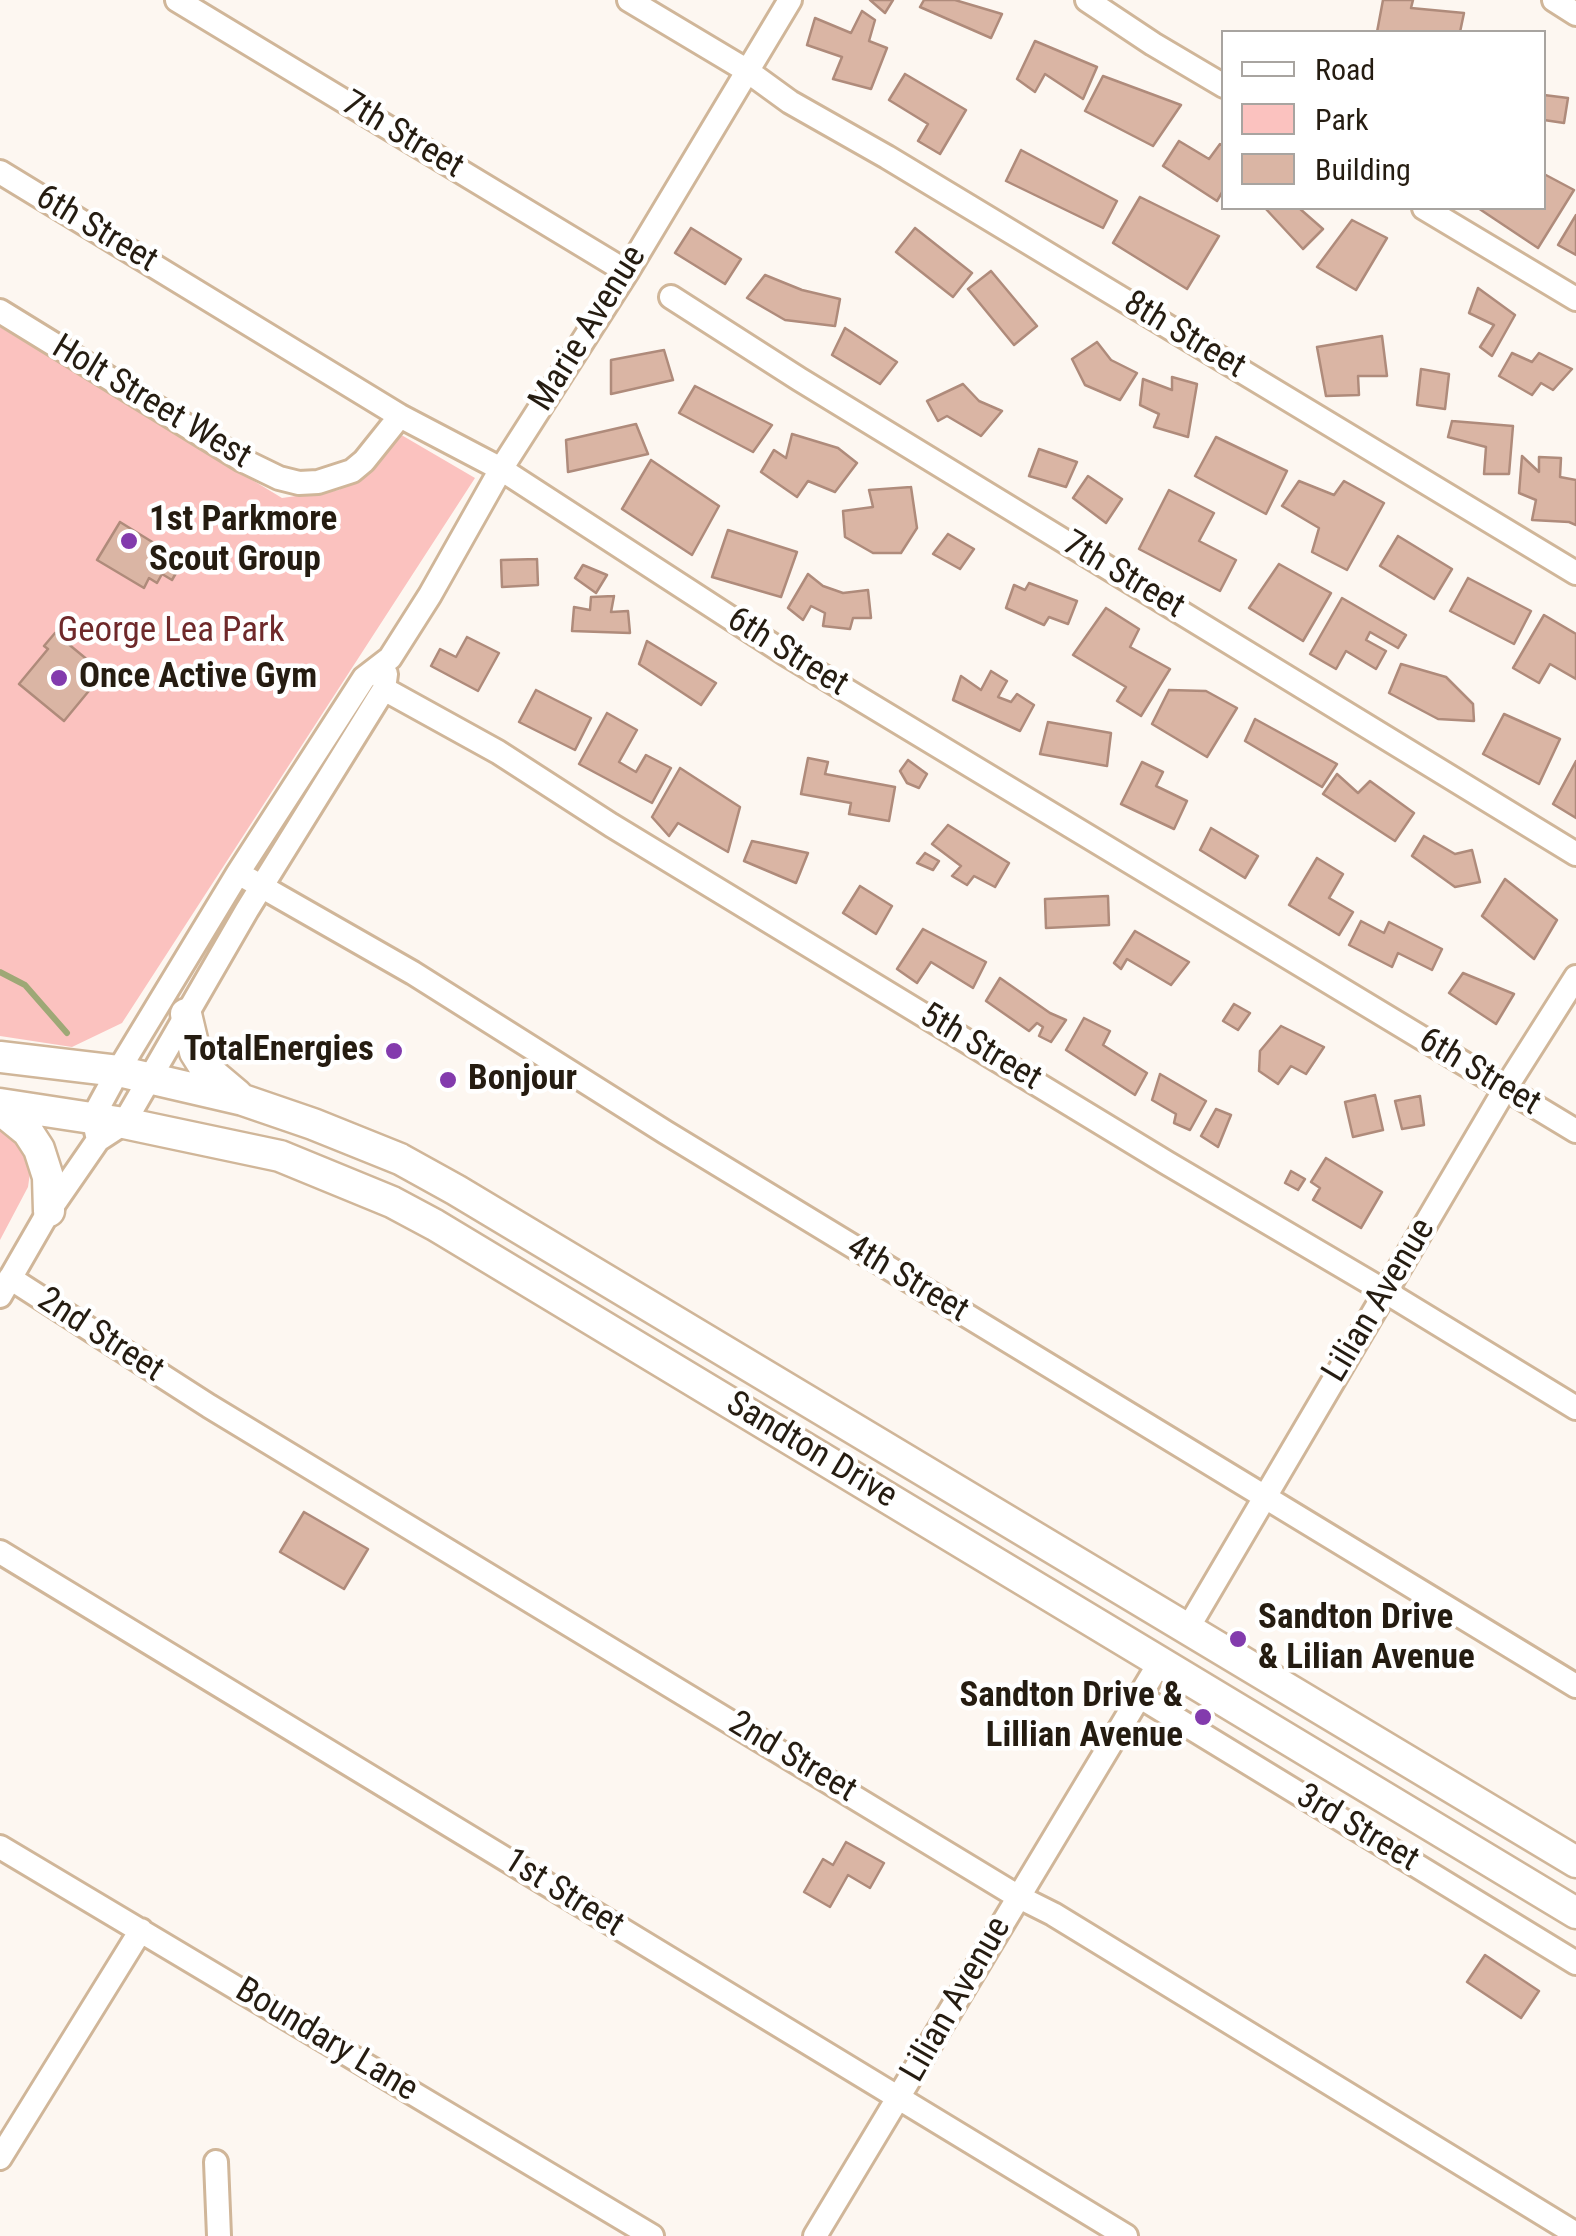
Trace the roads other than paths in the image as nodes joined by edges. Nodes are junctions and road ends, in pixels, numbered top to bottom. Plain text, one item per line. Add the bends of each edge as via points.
1 (177, 0) edge
2 (628, 0) edge
3 (790, 0) edge
4 (1087, 0) edge
5 (1554, 0) edge
6 (1576, 14) edge
7 (746, 70) junction
8 (1221, 84) edge
9 (0, 172) edge
10 (1427, 210) edge
11 (627, 272) junction
12 (671, 297) dead end
13 (1576, 300) edge
14 (0, 311) edge
15 (400, 416) junction
16 (501, 469) junction
17 (1576, 573) edge
18 (390, 658) junction
19 (384, 688) junction
20 (1576, 854) edge
21 (238, 873) junction
22 (262, 886) junction
23 (1576, 977) edge
24 (186, 1014) junction
25 (0, 1056) edge
26 (118, 1071) junction
27 (150, 1078) junction
28 (1505, 1089) junction
29 (243, 1100) junction
30 (0, 1107) edge
31 (124, 1123) junction
32 (96, 1128) junction
33 (1576, 1131) edge
34 (49, 1211) junction
35 (5, 1287) edge
36 (1386, 1292) junction
37 (1576, 1408) edge
38 (1264, 1497) junction
39 (0, 1552) edge
40 (1188, 1628) junction
41 (1160, 1662) junction
42 (1576, 1686) edge
43 (1139, 1696) junction
44 (0, 1847) edge
45 (1576, 1862) edge
46 (1018, 1896) junction
47 (1576, 1913) edge
48 (141, 1930) junction
49 (1576, 1963) edge
50 (900, 2098) junction
51 (0, 2158) edge
52 (216, 2162) dead end
53 (1576, 2234) edge
54 (219, 2236) edge
55 (652, 2236) edge
56 (815, 2236) edge
57 (1126, 2236) edge

1 - 11 street, 7th Street
2 - 7 street
3 - 7 street, Marie Avenue
4 - 8 street
5 - 6 street
7 - 11 street, Marie Avenue
7 - 17 street, 8th Street
9 - 15 street, 6th Street
10 - 13 street
11 - 16 street, Marie Avenue
12 - 20 street, 7th Street
14 - 15 street, Holt Street West via 278,478 318,482 352,471
15 - 16 street, 6th Street
16 - 18 street, Marie Avenue
16 - 28 street, 6th Street via 786,654
18 - 19 street, Marie Avenue
18 - 21 street, Marie Avenue via 364,678
19 - 22 street, Marie Avenue
19 - 36 street, 5th Street
21 - 22 street, 4th Street
21 - 26 street, Marie Avenue
22 - 24 street, Marie Avenue
22 - 38 street, 4th Street
23 - 28 street, Lilian Avenue
24 - 27 street, Marie Avenue
24 - 29 main road via 194,1052
25 - 26 main road, Sandton Drive
26 - 27 main road, Sandton Drive
26 - 32 street, Marie Avenue
27 - 29 main road, Sandton Drive
27 - 31 street, Marie Avenue
28 - 33 street, 6th Street
28 - 36 street, Lilian Avenue
29 - 40 main road, Sandton Drive via 371,1147 456,1190
30 - 32 main road, Sandton Drive
30 - 34 main road via 39,1149
31 - 32 main road, Sandton Drive
31 - 41 main road, Sandton Drive via 280,1156 435,1224
32 - 34 street
34 - 35 street
35 - 46 street, 2nd Street
36 - 37 street, 5th Street
36 - 38 street, Lilian Avenue
38 - 40 street, Lilian Avenue
38 - 42 street, 4th Street
39 - 50 street, 1st Street
40 - 45 main road, Sandton Drive
41 - 43 street, Lilian Avenue
41 - 47 main road, Sandton Drive
43 - 46 street, Lilian Avenue
43 - 49 street, 3rd Street
44 - 48 street, Boundary Lane
46 - 50 street, Lilian Avenue
46 - 53 street, 2nd Street
48 - 51 street
48 - 55 street, Boundary Lane
50 - 56 street, Lilian Avenue
50 - 57 street, 1st Street
52 - 54 street

